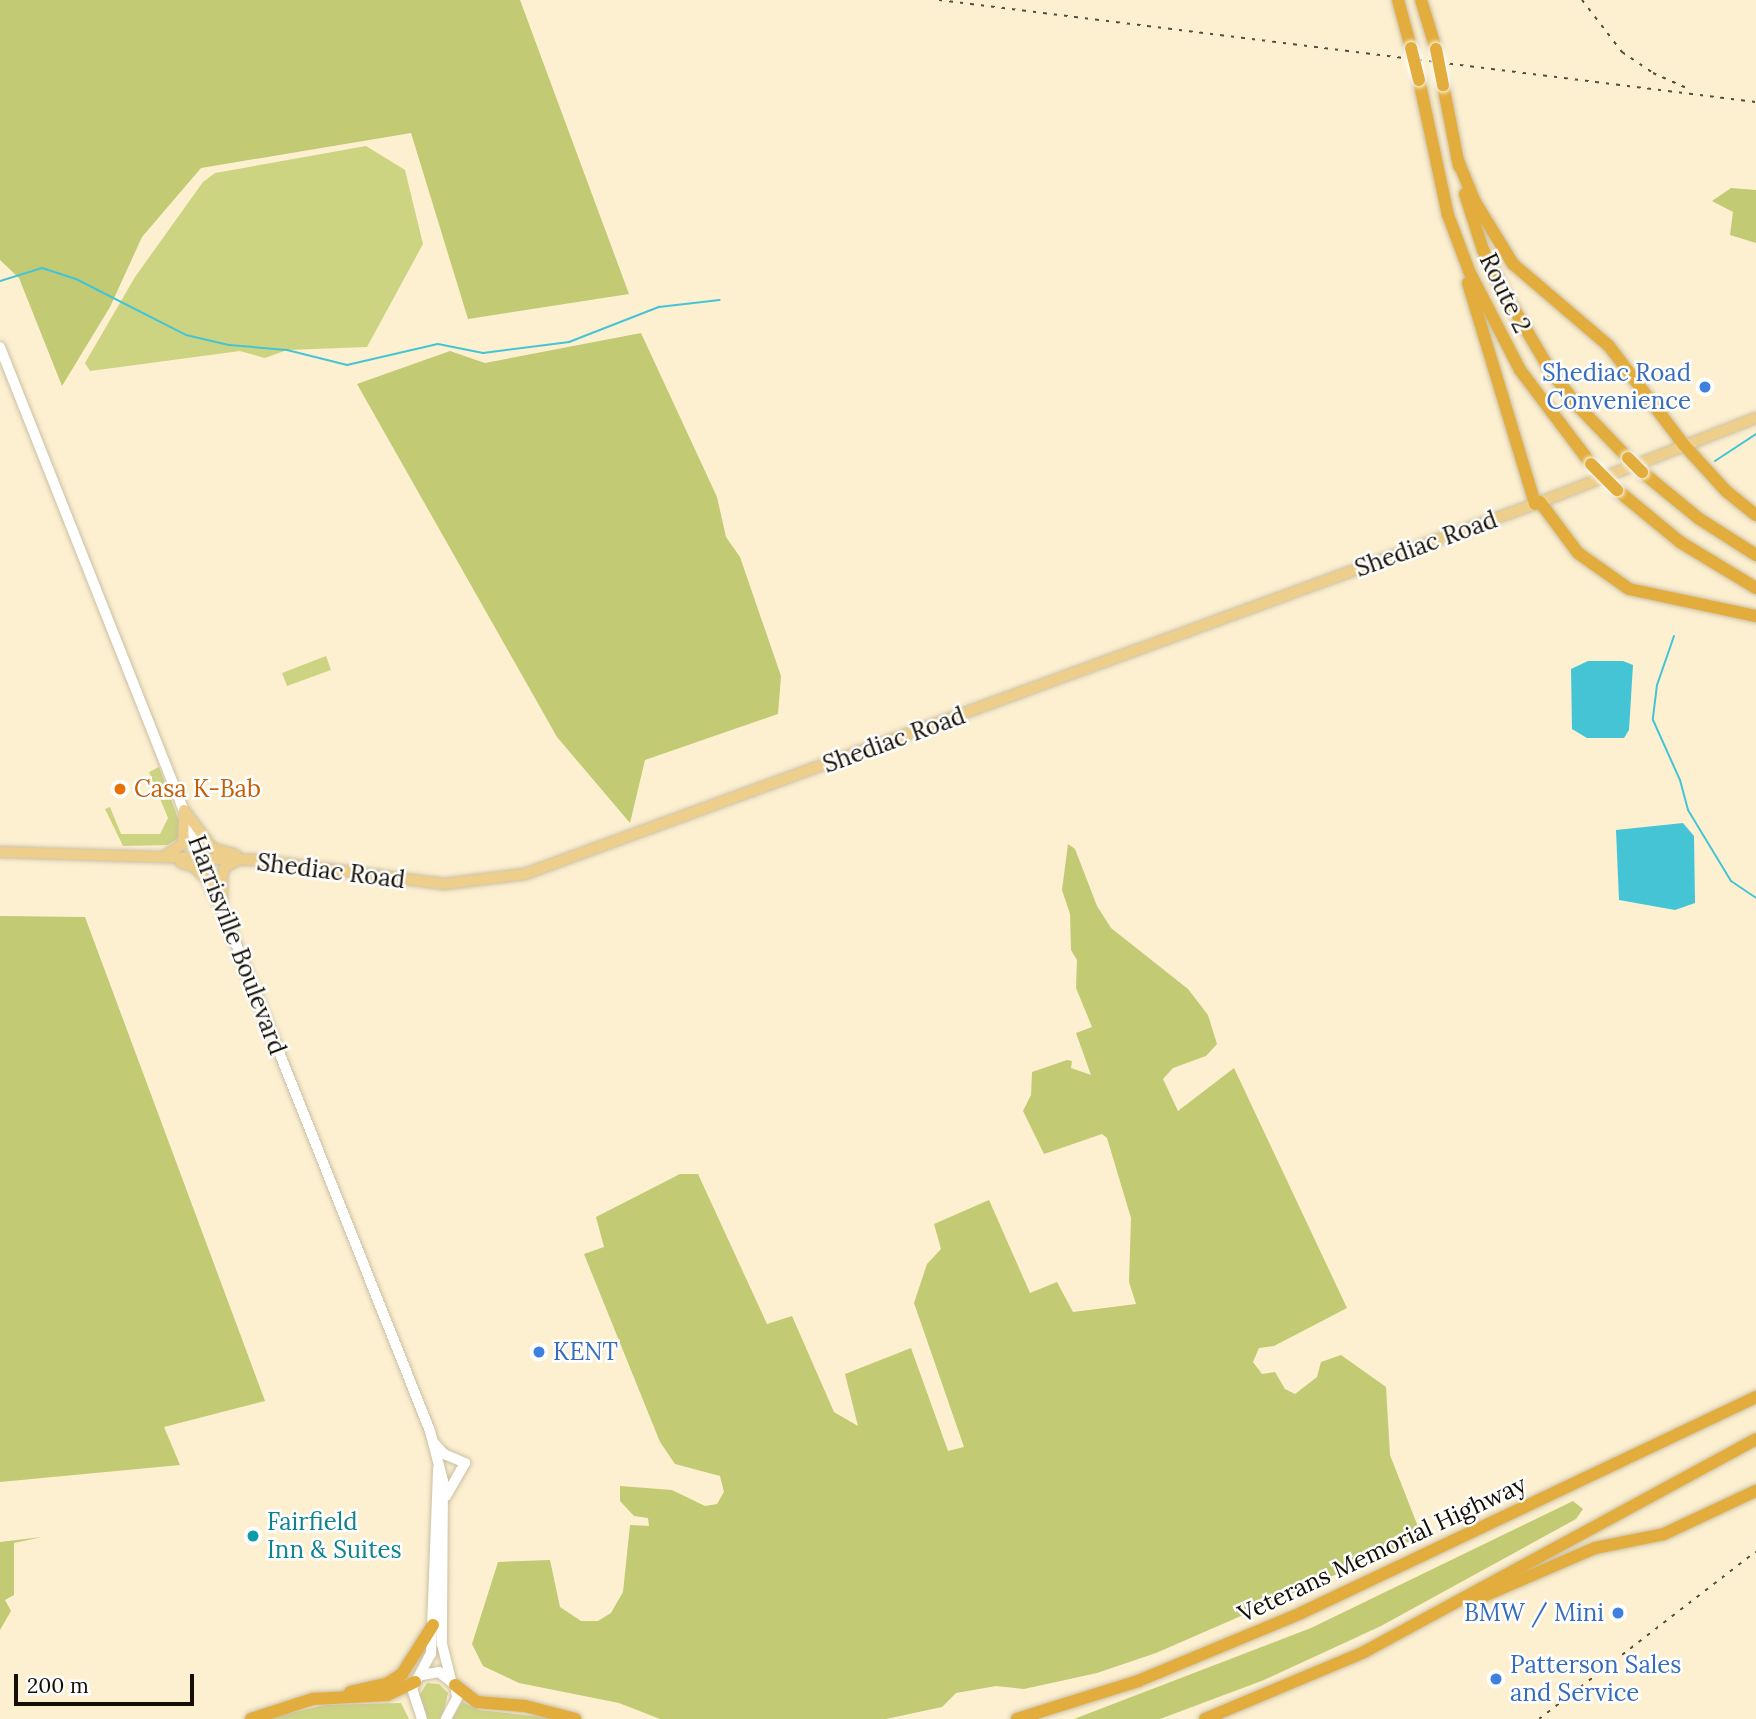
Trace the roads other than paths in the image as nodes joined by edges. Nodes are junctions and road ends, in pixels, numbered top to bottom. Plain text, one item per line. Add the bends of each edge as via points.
1 (1398, 0) edge
2 (1421, 0) edge
3 (1457, 158) junction
4 (1448, 215) junction
5 (0, 347) edge
6 (1756, 418) edge
7 (1684, 445) junction
8 (1537, 503) junction
9 (1756, 515) edge
10 (1756, 555) edge
11 (1756, 587) edge
12 (1756, 616) edge
13 (184, 810) junction
14 (0, 852) edge
15 (161, 858) junction
16 (204, 859) junction
17 (255, 860) junction
18 (222, 908) junction
19 (1756, 1397) edge
20 (1756, 1439) edge
21 (431, 1440) junction
22 (438, 1468) junction
23 (1756, 1491) edge
24 (445, 1503) junction
25 (433, 1625) junction
26 (1364, 1651) junction
27 (417, 1680) junction
28 (453, 1682) junction
29 (330, 1697) junction
30 (251, 1719) edge
31 (422, 1719) edge
32 (446, 1719) edge
33 (575, 1719) edge
34 (1017, 1719) edge
35 (1205, 1719) edge

1 - 4 highway, Route 2, bridge
2 - 3 highway, Route 2, bridge via 1436,49
3 - 7 highway via 1475,202 1513,264 1609,346
3 - 10 highway, Route 2, bridge via 1483,250 1505,294 1577,405 1642,472 1698,518
4 - 8 highway
4 - 11 highway, Route 2, bridge via 1469,271 1520,370 1591,464 1680,542
5 - 13 main road, Harrisville Boulevard
6 - 7 main road, Shediac Road
7 - 8 main road, Shediac Road
7 - 9 highway
8 - 12 highway via 1578,553 1629,589
8 - 17 main road, Shediac Road via 525,874 474,883 426,883
13 - 15 main road via 183,844
13 - 16 main road, Harrisville Boulevard
13 - 17 main road via 212,848
14 - 15 main road, Shediac Road
15 - 16 main road, Shediac Road
15 - 18 main road via 193,866 206,878
16 - 17 main road, Shediac Road
16 - 18 main road, Harrisville Boulevard
17 - 18 main road via 225,867
18 - 21 main road, Harrisville Boulevard
19 - 34 highway, Veterans Memorial Highway via 1301,1612 1138,1681
20 - 26 highway
21 - 22 main road, Harrisville Boulevard
21 - 24 main road via 444,1454 465,1463
22 - 24 main road, Harrisville Boulevard
22 - 25 main road, Harrisville Boulevard
23 - 26 highway via 1664,1534 1595,1548 1544,1567
24 - 28 main road, Harrisville Boulevard via 442,1644
25 - 27 main road, Harrisville Boulevard via 429,1661
25 - 29 highway via 402,1674
26 - 35 highway
27 - 28 main road via 433,1671
27 - 29 highway via 387,1695
27 - 31 main road, Harrisville Boulevard via 411,1697
28 - 32 main road, Harrisville Boulevard via 457,1698
28 - 33 highway via 477,1702 526,1706
29 - 30 highway

